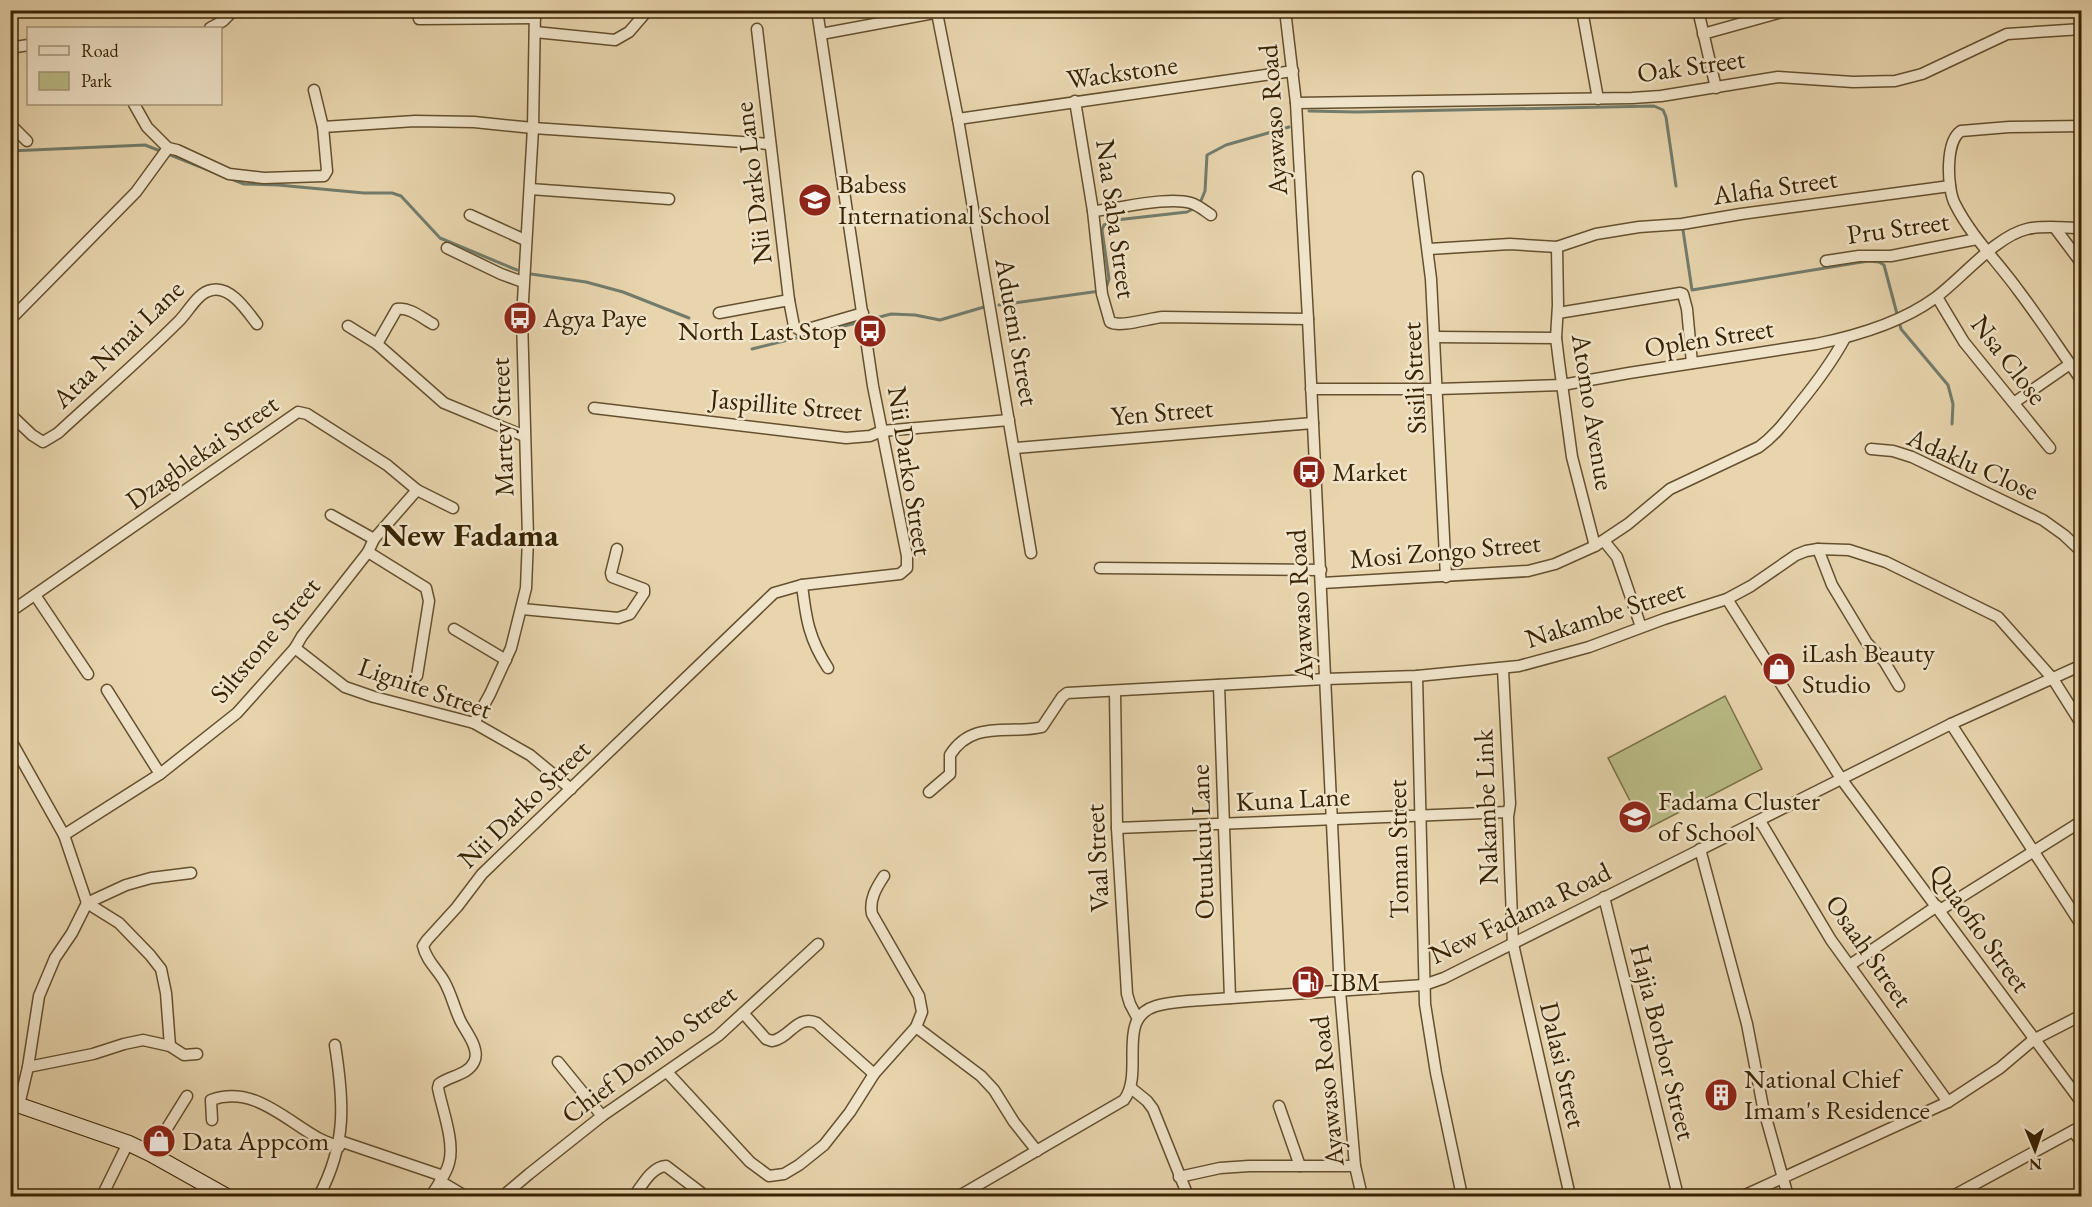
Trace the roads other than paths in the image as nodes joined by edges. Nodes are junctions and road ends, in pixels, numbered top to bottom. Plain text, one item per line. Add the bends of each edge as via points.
1 (234, 10) edge
2 (648, 10) edge
3 (817, 10) edge
4 (950, 10) edge
5 (1285, 10) edge
6 (1582, 10) edge
7 (1698, 10) edge
8 (1789, 10) edge
9 (937, 13) junction
10 (535, 14) edge
11 (419, 19) dead end
12 (212, 27) edge
13 (757, 29) dead end
14 (2082, 30) edge
15 (535, 33) junction
16 (821, 34) junction
17 (1703, 34) junction
18 (27, 45) edge
19 (10, 48) edge
20 (1293, 70) junction
21 (1716, 88) junction
22 (314, 90) dead end
23 (1598, 99) junction
24 (1075, 102) junction
25 (1296, 103) junction
26 (135, 105) edge
27 (958, 119) junction
28 (10, 124) edge
29 (2082, 126) edge
30 (323, 127) junction
31 (533, 128) junction
32 (27, 141) dead end
33 (770, 144) junction
34 (166, 149) junction
35 (1418, 177) dead end
36 (1950, 186) junction
37 (530, 189) junction
38 (669, 199) dead end
39 (1093, 211) junction
40 (470, 215) dead end
41 (1211, 215) dead end
42 (2055, 228) junction
43 (2082, 228) edge
44 (1977, 239) junction
45 (525, 240) junction
46 (1557, 246) junction
47 (447, 248) dead end
48 (1429, 249) junction
49 (1987, 253) junction
50 (1826, 261) dead end
51 (2082, 264) edge
52 (523, 282) junction
53 (1936, 297) junction
54 (789, 300) junction
55 (718, 313) dead end
56 (1558, 313) junction
57 (863, 315) junction
58 (1308, 319) junction
59 (10, 320) edge
60 (257, 324) dead end
61 (434, 324) dead end
62 (348, 326) dead end
63 (1435, 337) junction
64 (1557, 338) junction
65 (1845, 338) junction
66 (377, 344) junction
67 (1692, 363) junction
68 (2070, 364) junction
69 (2082, 381) edge
70 (1562, 385) junction
71 (1311, 389) junction
72 (1437, 389) junction
73 (2015, 402) junction
74 (594, 408) dead end
75 (10, 414) edge
76 (1009, 420) junction
77 (1312, 423) junction
78 (882, 431) junction
79 (524, 436) junction
80 (1015, 448) junction
81 (2050, 448) dead end
82 (1871, 449) dead end
83 (417, 490) junction
84 (453, 508) dead end
85 (331, 514) dead end
86 (374, 539) junction
87 (1600, 543) junction
88 (617, 549) dead end
89 (1818, 549) junction
90 (368, 552) junction
91 (2082, 552) edge
92 (1031, 553) dead end
93 (1100, 568) dead end
94 (1321, 570) junction
95 (1446, 577) junction
96 (1322, 583) junction
97 (802, 585) junction
98 (35, 595) junction
99 (1727, 599) junction
100 (522, 609) junction
101 (10, 612) edge
102 (1641, 627) junction
103 (454, 629) dead end
104 (295, 648) junction
105 (506, 660) junction
106 (2082, 665) edge
107 (828, 668) dead end
108 (1503, 669) junction
109 (88, 674) dead end
110 (417, 676) dead end
111 (1417, 676) junction
112 (1326, 679) junction
113 (2053, 679) junction
114 (1220, 685) junction
115 (1899, 686) dead end
116 (107, 690) dead end
117 (1115, 692) junction
118 (474, 723) junction
119 (1951, 724) junction
120 (2082, 725) edge
121 (10, 739) edge
122 (160, 774) junction
123 (1842, 780) junction
124 (571, 789) junction
125 (929, 792) dead end
126 (1508, 812) junction
127 (1420, 816) junction
128 (1332, 820) junction
129 (1760, 821) junction
130 (2082, 821) edge
131 (1224, 824) junction
132 (1117, 828) junction
133 (64, 835) junction
134 (1700, 849) junction
135 (2034, 850) junction
136 (191, 873) dead end
137 (884, 876) dead end
138 (1604, 897) junction
139 (87, 903) junction
140 (1939, 908) junction
141 (2082, 926) edge
142 (818, 944) dead end
143 (1513, 944) junction
144 (1850, 965) junction
145 (1424, 985) junction
146 (1340, 991) junction
147 (1230, 998) junction
148 (744, 1014) junction
149 (2082, 1015) edge
150 (1138, 1019) junction
151 (916, 1027) junction
152 (2033, 1040) junction
153 (335, 1045) dead end
154 (170, 1046) junction
155 (197, 1054) dead end
156 (558, 1062) dead end
157 (28, 1067) junction
158 (667, 1071) junction
159 (874, 1074) junction
160 (1131, 1088) junction
161 (187, 1096) dead end
162 (1948, 1102) junction
163 (15, 1104) edge
164 (2082, 1104) edge
165 (1279, 1106) dead end
166 (602, 1116) junction
167 (212, 1120) dead end
168 (2078, 1129) edge
169 (128, 1143) junction
170 (340, 1143) junction
171 (2082, 1143) edge
172 (1037, 1151) junction
173 (152, 1154) junction
174 (1300, 1166) junction
175 (1355, 1166) junction
176 (1179, 1176) junction
177 (442, 1178) junction
178 (1783, 1179) junction
179 (704, 1195) edge
180 (102, 1197) edge
181 (226, 1197) edge
182 (319, 1197) edge
183 (431, 1197) edge
184 (465, 1197) edge
185 (503, 1197) edge
186 (634, 1197) edge
187 (959, 1197) edge
188 (1188, 1197) edge
189 (1362, 1197) edge
190 (1462, 1197) edge
191 (1570, 1197) edge
192 (1678, 1197) edge
193 (1743, 1197) edge
194 (1788, 1197) edge
195 (1953, 1197) edge

1 - 12 street
2 - 15 street via 629,32 615,40
3 - 16 street, Nii Darko Street
4 - 9 street
5 - 20 street, Ayawaso Road
6 - 23 street
7 - 17 street
8 - 17 street
9 - 16 street
9 - 27 street, Aduemi Street
10 - 11 street
10 - 15 street, Martey Street
13 - 33 street, Nii Darko Lane
14 - 21 street, Oak Street via 2007,34 1922,74 1895,81 1778,77
15 - 31 street, Martey Street
16 - 57 street, Nii Darko Street
17 - 21 street
18 - 19 street
20 - 24 street, Wackstone
20 - 25 street, Ayawaso Road
21 - 23 street, Oak Street
22 - 30 street
23 - 25 street, Oak Street
24 - 27 street, Wackstone
24 - 39 street, Naa Saba Street
25 - 58 street, Ayawaso Road
26 - 34 street
27 - 76 street, Aduemi Street
28 - 32 street
29 - 36 street via 1961,131 1951,143
30 - 31 street via 415,121
30 - 34 street via 327,171 324,176 264,178 230,174
31 - 33 street
31 - 37 street, Martey Street
33 - 54 street, Nii Darko Lane
34 - 59 street via 136,192
35 - 48 street, Sisili Street
36 - 44 street via 1955,205
36 - 46 street, Alafia Street via 1639,227
37 - 38 street
37 - 45 street, Martey Street
39 - 41 street via 1182,202
39 - 58 street, Naa Saba Street via 1102,291 1108,320 1113,324 1163,317
40 - 45 street
42 - 43 street, Oplen Street
42 - 49 street, Oplen Street via 2025,230
42 - 51 street
44 - 49 street
44 - 50 street, Pru Street via 1891,256
45 - 52 street, Martey Street
46 - 48 street, Alafia Street via 1510,244
46 - 56 street, Atomo Avenue
47 - 52 street
48 - 63 street, Sisili Street
49 - 53 street, Oplen Street
49 - 68 street via 2017,288
52 - 79 street, Martey Street
53 - 65 street, Oplen Street via 1902,316
53 - 73 street, Nsa Close via 1964,342
54 - 55 street
54 - 57 street, Nii Darko Lane via 794,326 801,332
56 - 64 street, Atomo Avenue
56 - 67 street via 1683,294
57 - 78 street, Nii Darko Street
58 - 71 street, Ayawaso Road
60 - 75 street, Ataa Nmai Lane via 237,298 209,290 58,433 43,442
61 - 66 street via 397,309
62 - 66 street
63 - 64 street
63 - 72 street, Sisili Street
64 - 70 street, Atomo Avenue
65 - 67 street, Oplen Street
65 - 87 street, Mosi Zongo Street via 1824,373 1766,442 1670,489
66 - 79 street via 444,403
67 - 70 street, Oplen Street
68 - 69 street
68 - 73 street
70 - 72 street, Oplen Street
70 - 87 street, Atomo Avenue via 1572,457
71 - 72 street, Oplen Street
71 - 77 street, Ayawaso Road
72 - 95 street, Sisili Street
73 - 81 street, Nsa Close
74 - 78 street, Jaspillite Street via 858,438
76 - 78 street, Jaspillite Street
76 - 80 street, Aduemi Street
77 - 80 street, Yen Street
77 - 94 street, Ayawaso Road
78 - 97 street, Nii Darko Street via 908,568 900,574 882,577
79 - 100 street, Martey Street via 528,563
80 - 92 street, Aduemi Street
82 - 91 street, Adaklu Close via 1912,457 2043,520
83 - 84 street, Dzagblekai Street
83 - 86 street, Siltstone Street
83 - 98 street, Dzagblekai Street via 387,465 298,412
85 - 86 street
86 - 90 street, Siltstone Street
87 - 95 street, Mosi Zongo Street via 1555,564 1528,571
87 - 102 street, Atomo Avenue via 1617,557
88 - 100 street via 612,578 644,589 630,614 618,618
89 - 99 street, Nakambe Street via 1797,555
89 - 113 street, Nakambe Street via 1864,553 1991,613 2004,622
89 - 115 street via 1832,585
90 - 104 street, Siltstone Street
90 - 110 street via 426,588 429,601
93 - 94 street
94 - 96 street, Ayawaso Road
95 - 96 street, Mosi Zongo Street
96 - 112 street, Ayawaso Road
97 - 107 street via 810,635
97 - 124 street, Nii Darko Street via 774,593
98 - 101 street, Dzagblekai Street
98 - 109 street
99 - 102 street, Nakambe Street
99 - 123 street, Quaofio Street
100 - 105 street, Martey Street
102 - 108 street, Nakambe Street via 1589,647
103 - 105 street
104 - 118 street, Lignite Street via 345,687
104 - 122 street, Siltstone Street via 237,713
105 - 118 street, Martey Street
106 - 113 street, New Fadama Road
108 - 111 street, Nakambe Street
108 - 126 street, Nakambe Link
111 - 112 street, Nakambe Street
111 - 127 street, Toman Street
112 - 114 street, Nakambe Street
112 - 128 street, Ayawaso Road
113 - 119 street, New Fadama Road
113 - 120 street, Nakambe Street
114 - 117 street, Nakambe Street
114 - 131 street, Otuukuu Lane
116 - 122 street
117 - 125 street, Nakambe Street via 1064,695 1042,727 975,734 951,752 950,774
117 - 132 street, Vaal Street
118 - 124 street, Lignite Street via 530,755
119 - 123 street, New Fadama Road
119 - 135 street
121 - 133 street
122 - 133 street, Siltstone Street
123 - 129 street, New Fadama Road
123 - 140 street, Quaofio Street
124 - 177 street, Nii Darko Street via 482,874 423,946 424,954 448,988 476,1056 468,1070 439,1084 450,1153
126 - 127 street, Kuna Lane
126 - 143 street, Nakambe Link
127 - 128 street, Kuna Lane
127 - 145 street, Toman Street
128 - 131 street, Kuna Lane
128 - 146 street, Ayawaso Road
129 - 134 street, New Fadama Road
129 - 144 street, Osaah Street
130 - 135 street
131 - 132 street, Kuna Lane
131 - 147 street, Otuukuu Lane
132 - 150 street, Vaal Street via 1127,994
133 - 139 street
134 - 138 street, New Fadama Road
134 - 178 street
135 - 140 street
135 - 141 street
136 - 139 street via 126,885
137 - 151 street via 870,906 919,996 922,1012
138 - 143 street, New Fadama Road
138 - 192 street, Hajia Borbor Street
139 - 154 street via 118,923 161,969
139 - 157 street via 55,958 39,996
140 - 144 street
140 - 152 street, Quaofio Street
142 - 148 street, Chief Dombo Street
143 - 145 street, New Fadama Road via 1466,969
143 - 191 street, Dalasi Street
144 - 162 street, Osaah Street
145 - 146 street, New Fadama Road
145 - 190 street, Toman Street via 1432,1050
146 - 147 street, New Fadama Road
146 - 175 street, Ayawaso Road
147 - 150 street, New Fadama Road via 1155,1006
148 - 158 street, Chief Dombo Street
148 - 159 street via 772,1041 801,1021 811,1020
149 - 152 street
150 - 160 street via 1132,1032
151 - 159 street
151 - 172 street via 981,1076
152 - 162 street via 2000,1068
152 - 164 street, Quaofio Street
153 - 170 street via 343,1107
154 - 155 street via 184,1055
154 - 157 street via 143,1040
156 - 166 street
157 - 163 street
158 - 159 street via 750,1162 770,1176 799,1165 824,1145
158 - 166 street, Chief Dombo Street
160 - 172 street via 1124,1100
160 - 176 street via 1153,1109
161 - 173 street
162 - 178 street
163 - 169 street
165 - 174 street
166 - 185 street, Chief Dombo Street
167 - 170 street via 211,1100 242,1096 260,1101 318,1138
168 - 171 street
168 - 195 street
169 - 173 street
169 - 180 street
170 - 177 street
170 - 182 street
172 - 187 street
173 - 181 street
174 - 175 street
174 - 176 street via 1220,1168
175 - 189 street, Ayawaso Road
176 - 188 street
177 - 183 street
177 - 184 street
178 - 193 street
178 - 194 street
179 - 186 street via 666,1166 660,1166

